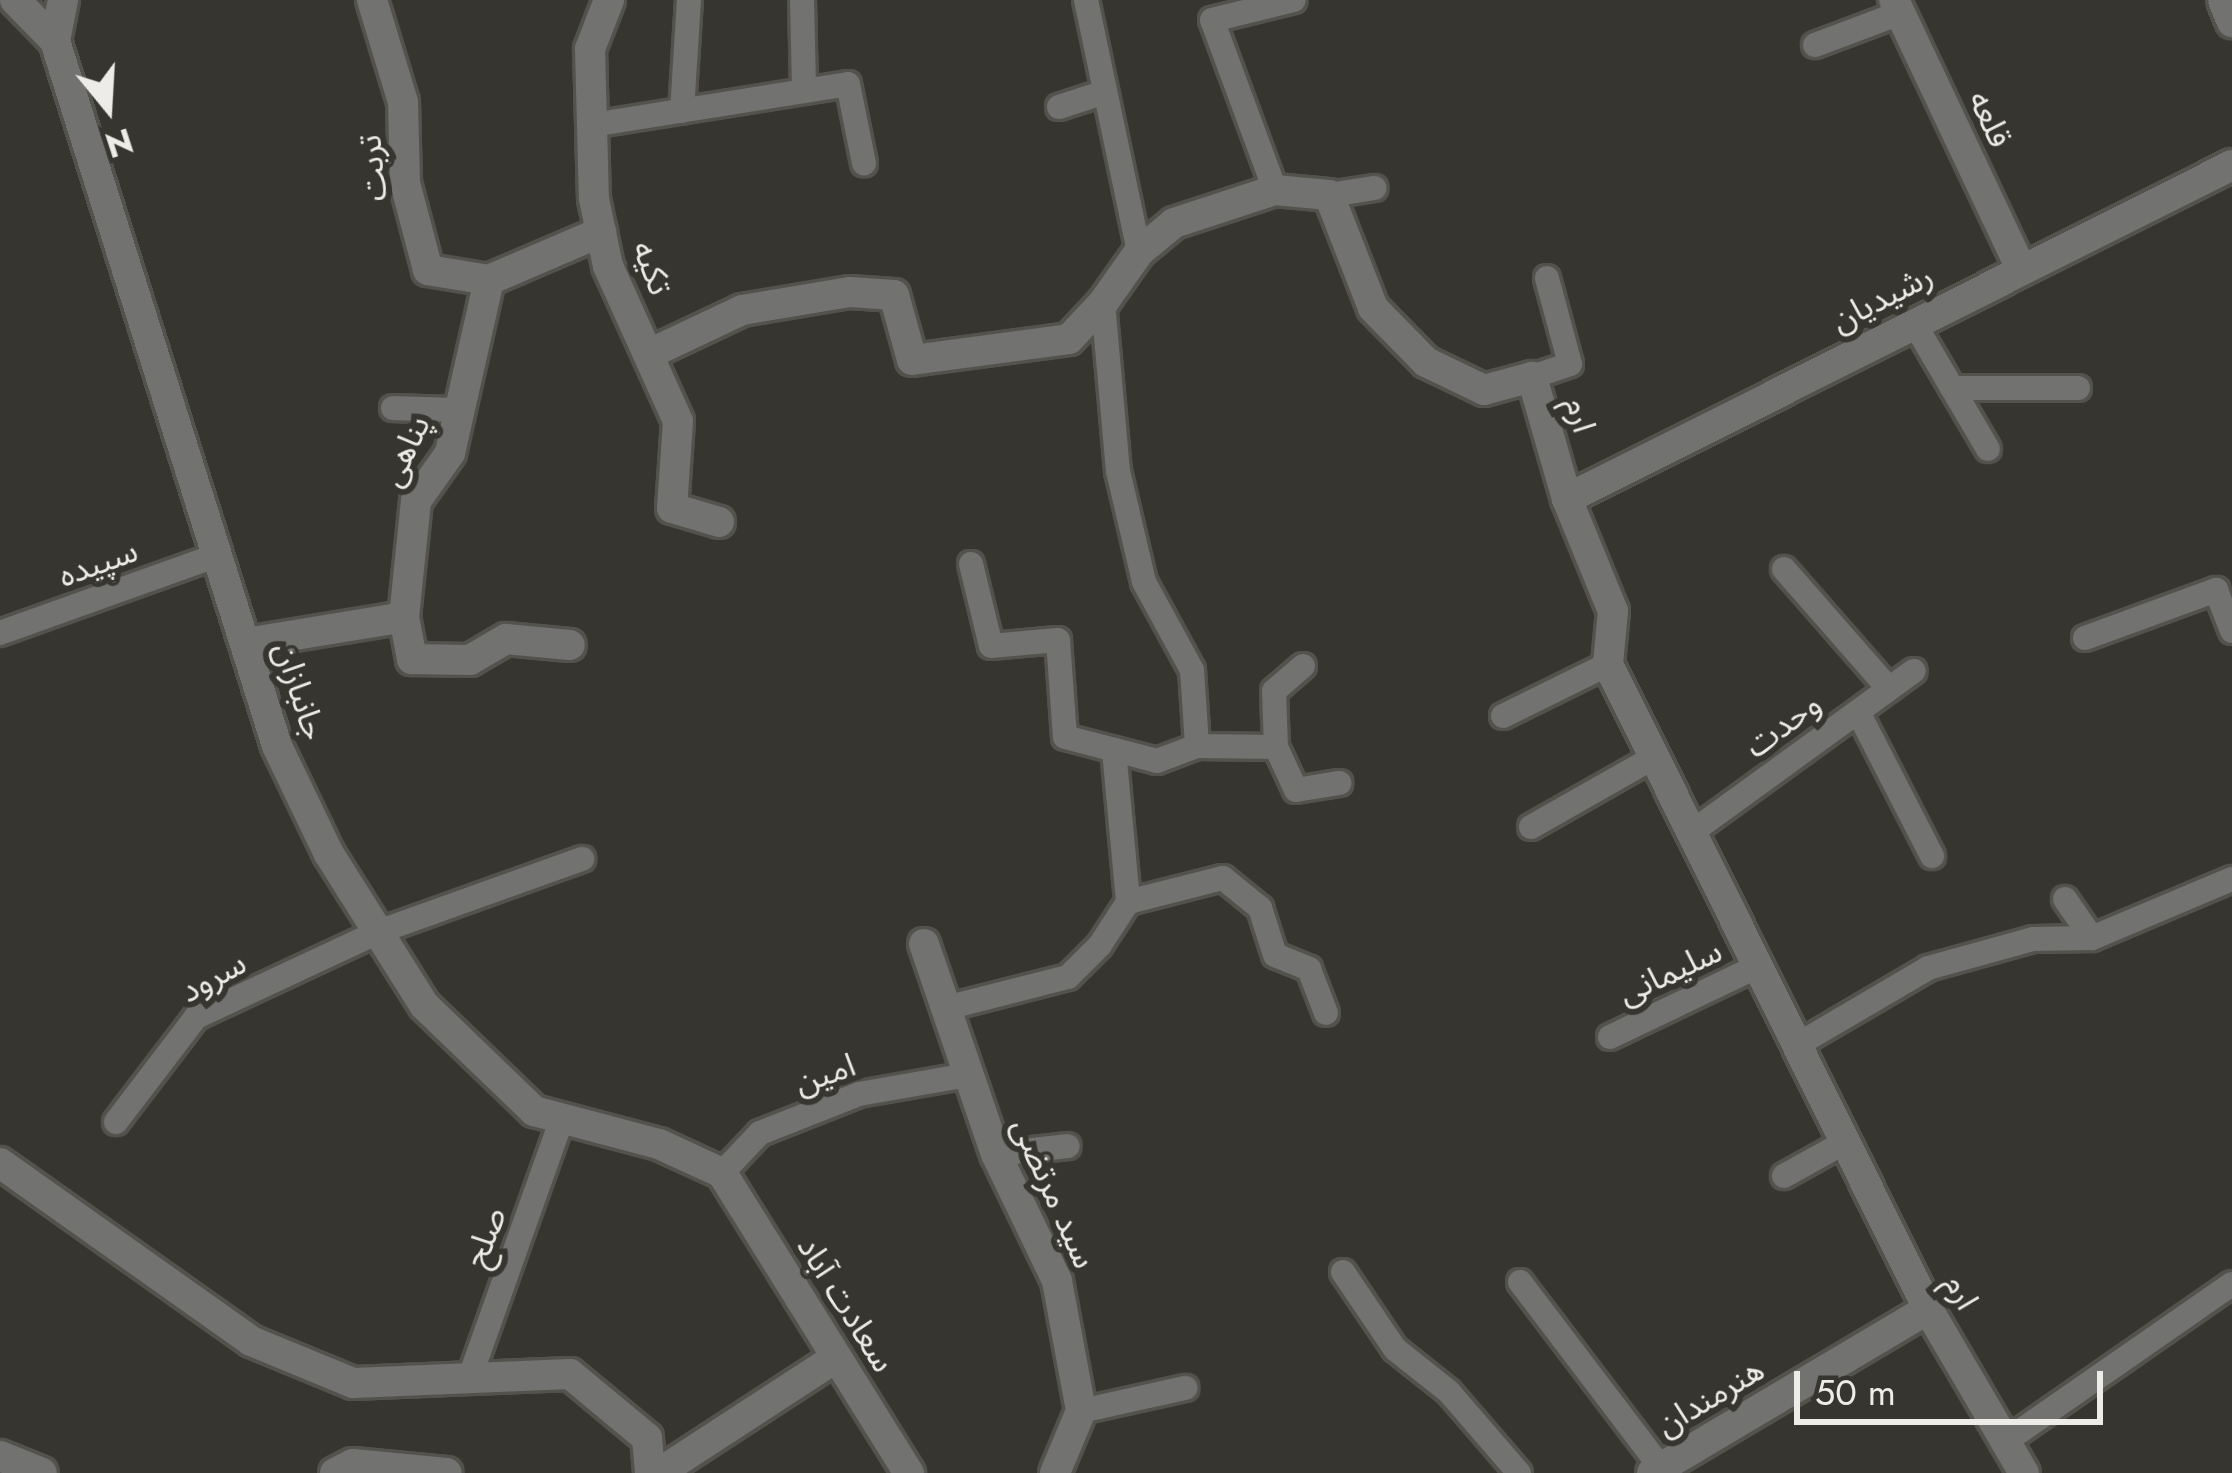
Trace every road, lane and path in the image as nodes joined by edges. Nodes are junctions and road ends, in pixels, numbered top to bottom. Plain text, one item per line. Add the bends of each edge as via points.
1 (15, 0) edge
2 (63, 0) edge
3 (373, 0) edge
4 (609, 0) edge
5 (689, 0) edge
6 (802, 0) edge
7 (1085, 0) edge
8 (1294, 0) edge
9 (2223, 0) edge
10 (1897, 6) edge
11 (2232, 22) edge
12 (55, 41) junction
13 (1815, 45) dead end
14 (804, 91) junction
15 (1105, 92) junction
16 (1059, 107) dead end
17 (682, 112) junction
18 (592, 125) junction
19 (864, 163) dead end
20 (2232, 165) edge
21 (1374, 188) dead end
22 (1275, 190) junction
23 (1329, 195) junction
24 (601, 232) junction
25 (1138, 252) junction
26 (2020, 269) junction
27 (1547, 278) dead end
28 (489, 280) junction
29 (1103, 303) junction
30 (1914, 322) junction
31 (649, 354) junction
32 (1532, 376) junction
33 (1952, 388) junction
34 (2078, 388) dead end
35 (393, 408) dead end
36 (462, 410) junction
37 (1988, 449) dead end
38 (1567, 499) junction
39 (719, 522) dead end
40 (218, 555) junction
41 (971, 564) dead end
42 (1784, 569) dead end
43 (404, 617) junction
44 (2231, 623) edge
45 (0, 632) edge
46 (2085, 638) dead end
47 (246, 644) junction
48 (570, 645) dead end
49 (1608, 664) junction
50 (1303, 666) dead end
51 (1914, 671) dead end
52 (1889, 689) junction
53 (1858, 712) junction
54 (1503, 716) dead end
55 (1197, 746) junction
56 (1276, 746) junction
57 (1114, 750) junction
58 (1654, 758) junction
59 (1339, 783) dead end
60 (1532, 827) dead end
61 (1691, 832) junction
62 (1932, 856) dead end
63 (582, 859) dead end
64 (2232, 879) edge
65 (2065, 899) dead end
66 (1128, 902) junction
67 (378, 932) junction
68 (2092, 938) junction
69 (924, 944) dead end
70 (1758, 967) junction
71 (946, 1008) junction
72 (1326, 1013) dead end
73 (1610, 1037) dead end
74 (1797, 1045) junction
75 (968, 1075) junction
76 (562, 1118) junction
77 (116, 1121) dead end
78 (1845, 1142) junction
79 (1068, 1146) dead end
80 (996, 1154) junction
81 (0, 1163) edge
82 (722, 1173) junction
83 (1784, 1176) dead end
84 (1343, 1272) dead end
85 (1520, 1282) dead end
86 (2232, 1285) edge
87 (1928, 1309) junction
88 (837, 1357) junction
89 (470, 1377) junction
90 (1184, 1388) dead end
91 (1081, 1412) junction
92 (2006, 1441) junction
93 (0, 1456) edge
94 (1656, 1470) edge
95 (42, 1473) edge
96 (335, 1473) edge
97 (447, 1473) edge
98 (650, 1473) edge
99 (659, 1473) edge
100 (909, 1473) edge
101 (1055, 1473) edge
102 (1519, 1473) edge
103 (2024, 1473) edge

1 - 12 street, جانبازان
2 - 12 street, جانبازان
3 - 28 street, تربت via 404,102 405,183 428,271
4 - 18 street, تکیه via 590,50
5 - 17 lane
6 - 14 lane
7 - 15 lane
8 - 22 lane via 1212,20
9 - 11 street
10 - 13 lane
10 - 26 street, قلعه
12 - 40 street, جانبازان
14 - 17 lane
14 - 19 lane via 848,84
15 - 16 lane
15 - 25 lane
17 - 18 lane
18 - 24 street, تکیه
20 - 26 street, رشیدیان
21 - 23 lane
22 - 23 street
22 - 25 street via 1174,224
23 - 32 street, ارم via 1373,308 1426,362 1484,390
24 - 28 street
24 - 31 street, تکیه
25 - 29 street
26 - 30 street, رشیدیان
27 - 32 lane via 1570,364
28 - 36 street, پناهی
29 - 31 street via 1070,339 912,360 894,295 850,292 742,310
29 - 55 lane via 1118,471 1144,582 1192,670
30 - 33 lane
30 - 38 street, رشیدیان
31 - 39 street, تکیه via 678,421 672,508
32 - 38 street, ارم
33 - 34 lane
33 - 37 lane
35 - 36 lane
36 - 43 street, پناهی via 450,453 416,501
38 - 49 street, ارم via 1613,610
40 - 45 lane, سپیده
40 - 47 street, جانبازان
41 - 57 lane via 991,646 1058,640 1065,736
42 - 52 lane
43 - 47 street
43 - 48 street via 412,659 470,660 506,638
44 - 46 lane via 2216,590
47 - 67 street, جانبازان via 278,746 328,854
49 - 54 lane
49 - 58 street, ارم
50 - 56 lane via 1274,691
51 - 52 lane, وحدت
52 - 53 lane, وحدت
53 - 61 lane, وحدت
53 - 62 lane
55 - 56 lane
55 - 57 lane via 1157,761
56 - 59 lane via 1296,790
57 - 66 lane
58 - 60 lane
58 - 61 street, ارم
61 - 70 street, ارم
63 - 67 lane
64 - 68 lane
65 - 68 lane
66 - 71 lane via 1068,977
66 - 72 lane via 1222,878 1260,908 1275,955 1309,969
67 - 76 street, جانبازان via 424,1005 534,1111
67 - 77 lane, سرود via 196,1017
68 - 74 lane via 2033,939 1928,968
69 - 71 street, سید مرتضی
70 - 73 lane, سلیمانی
70 - 74 street, ارم
71 - 75 street, سید مرتضی
74 - 78 street, ارم
75 - 80 street, سید مرتضی
75 - 82 lane, امین via 859,1094 760,1132
76 - 82 street, جانبازان via 659,1144
76 - 89 lane, صلح
78 - 83 lane
78 - 87 street, ارم
79 - 80 lane
80 - 91 street, سید مرتضی via 1058,1281
81 - 89 street via 251,1341 353,1383
82 - 88 street, سعادت آباد
84 - 102 lane via 1395,1349 1449,1392
85 - 94 lane
86 - 92 lane
87 - 92 street, ارم
87 - 94 street, هنرمندان
88 - 99 street
88 - 100 street, سعادت آباد
89 - 98 street via 570,1374 646,1438
90 - 91 lane
91 - 101 street
92 - 103 street, ارم
93 - 95 street
96 - 97 street via 353,1464

